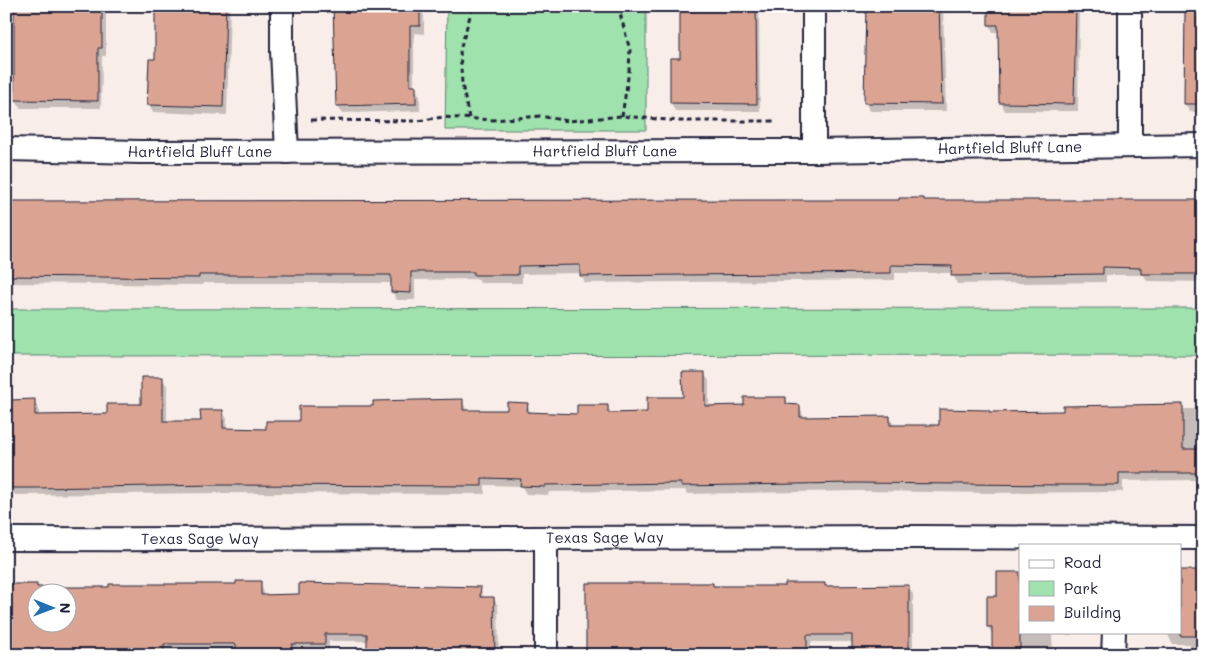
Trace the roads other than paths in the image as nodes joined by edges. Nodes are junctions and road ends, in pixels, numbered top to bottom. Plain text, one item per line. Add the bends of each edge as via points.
1 (282, 6) edge
2 (814, 6) edge
3 (1130, 6) edge
4 (1203, 145) edge
5 (1130, 146) junction
6 (6, 149) edge
7 (814, 151) junction
8 (287, 152) junction
9 (546, 538) junction
10 (1203, 538) edge
11 (6, 539) edge
12 (1115, 541) edge
13 (1114, 634) edge
14 (546, 655) edge
15 (1113, 655) edge

1 - 8 street
2 - 7 street
3 - 5 street
4 - 5 street, Hartfield Bluff Lane
5 - 7 street, Hartfield Bluff Lane
6 - 8 street, Hartfield Bluff Lane
7 - 8 street, Hartfield Bluff Lane
9 - 11 street, Texas Sage Way
9 - 12 street, Texas Sage Way
9 - 14 street
10 - 12 street, Texas Sage Way
13 - 15 street

